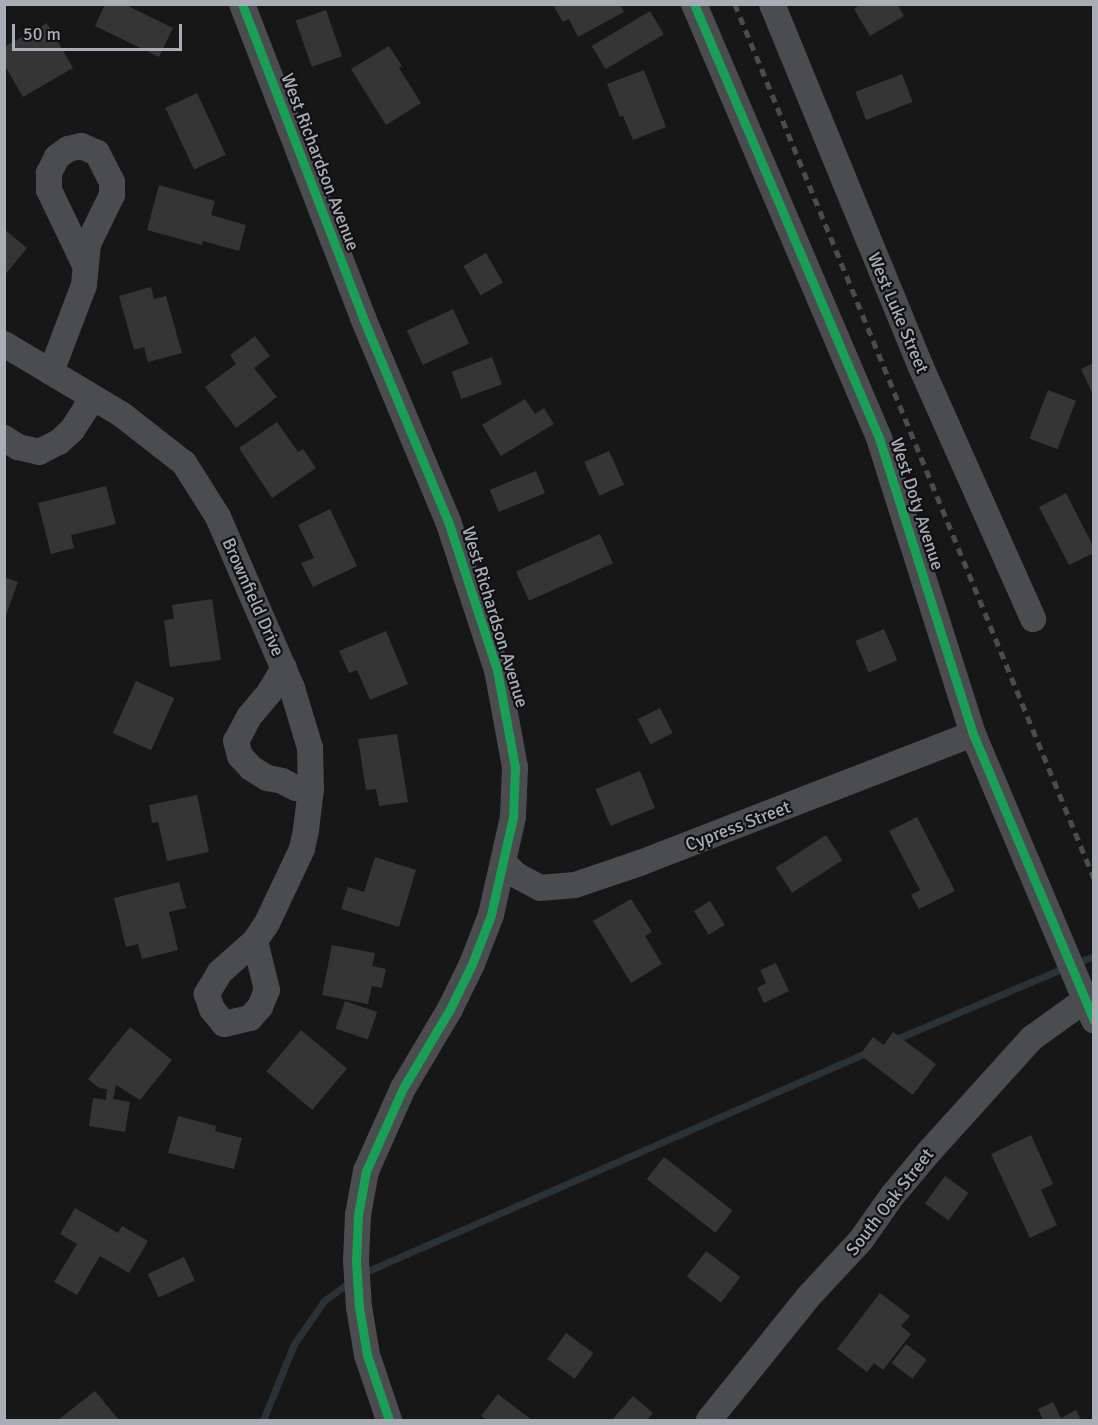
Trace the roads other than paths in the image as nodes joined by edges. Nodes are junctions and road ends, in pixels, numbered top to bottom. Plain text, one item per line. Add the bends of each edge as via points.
1 (242, 4) edge
2 (694, 4) edge
3 (772, 4) edge
4 (85, 265) dead end
5 (4, 344) edge
6 (51, 372) junction
7 (93, 398) junction
8 (4, 438) edge
9 (1033, 619) dead end
10 (284, 668) junction
11 (974, 734) junction
12 (311, 789) junction
13 (504, 863) junction
14 (255, 941) dead end
15 (1089, 1010) edge
16 (390, 1420) edge
17 (709, 1420) edge

1 - 13 street, West Richardson Avenue via 363,318 448,521 497,670 515,767 513,817
2 - 11 street, West Doty Avenue via 879,438
3 - 9 street, West Luke Street via 917,357
4 - 6 street via 84,285
5 - 6 street, Brownfield Drive
6 - 7 street, Brownfield Drive
7 - 8 street via 72,430 39,452 18,447
7 - 10 street, Brownfield Drive via 153,436 197,479 218,517
10 - 12 street, Brownfield Drive via 306,728
10 - 12 street via 236,741 240,756 250,768 296,788
11 - 13 street, Cypress Street via 575,885 540,888 516,875
11 - 15 street, West Doty Avenue
12 - 14 street, Brownfield Drive via 302,849
13 - 16 street, West Richardson Avenue via 492,915 472,963 403,1089 366,1171 356,1251 359,1307 367,1354
15 - 17 street, South Oak Street via 1032,1038 928,1153 861,1240 781,1330

